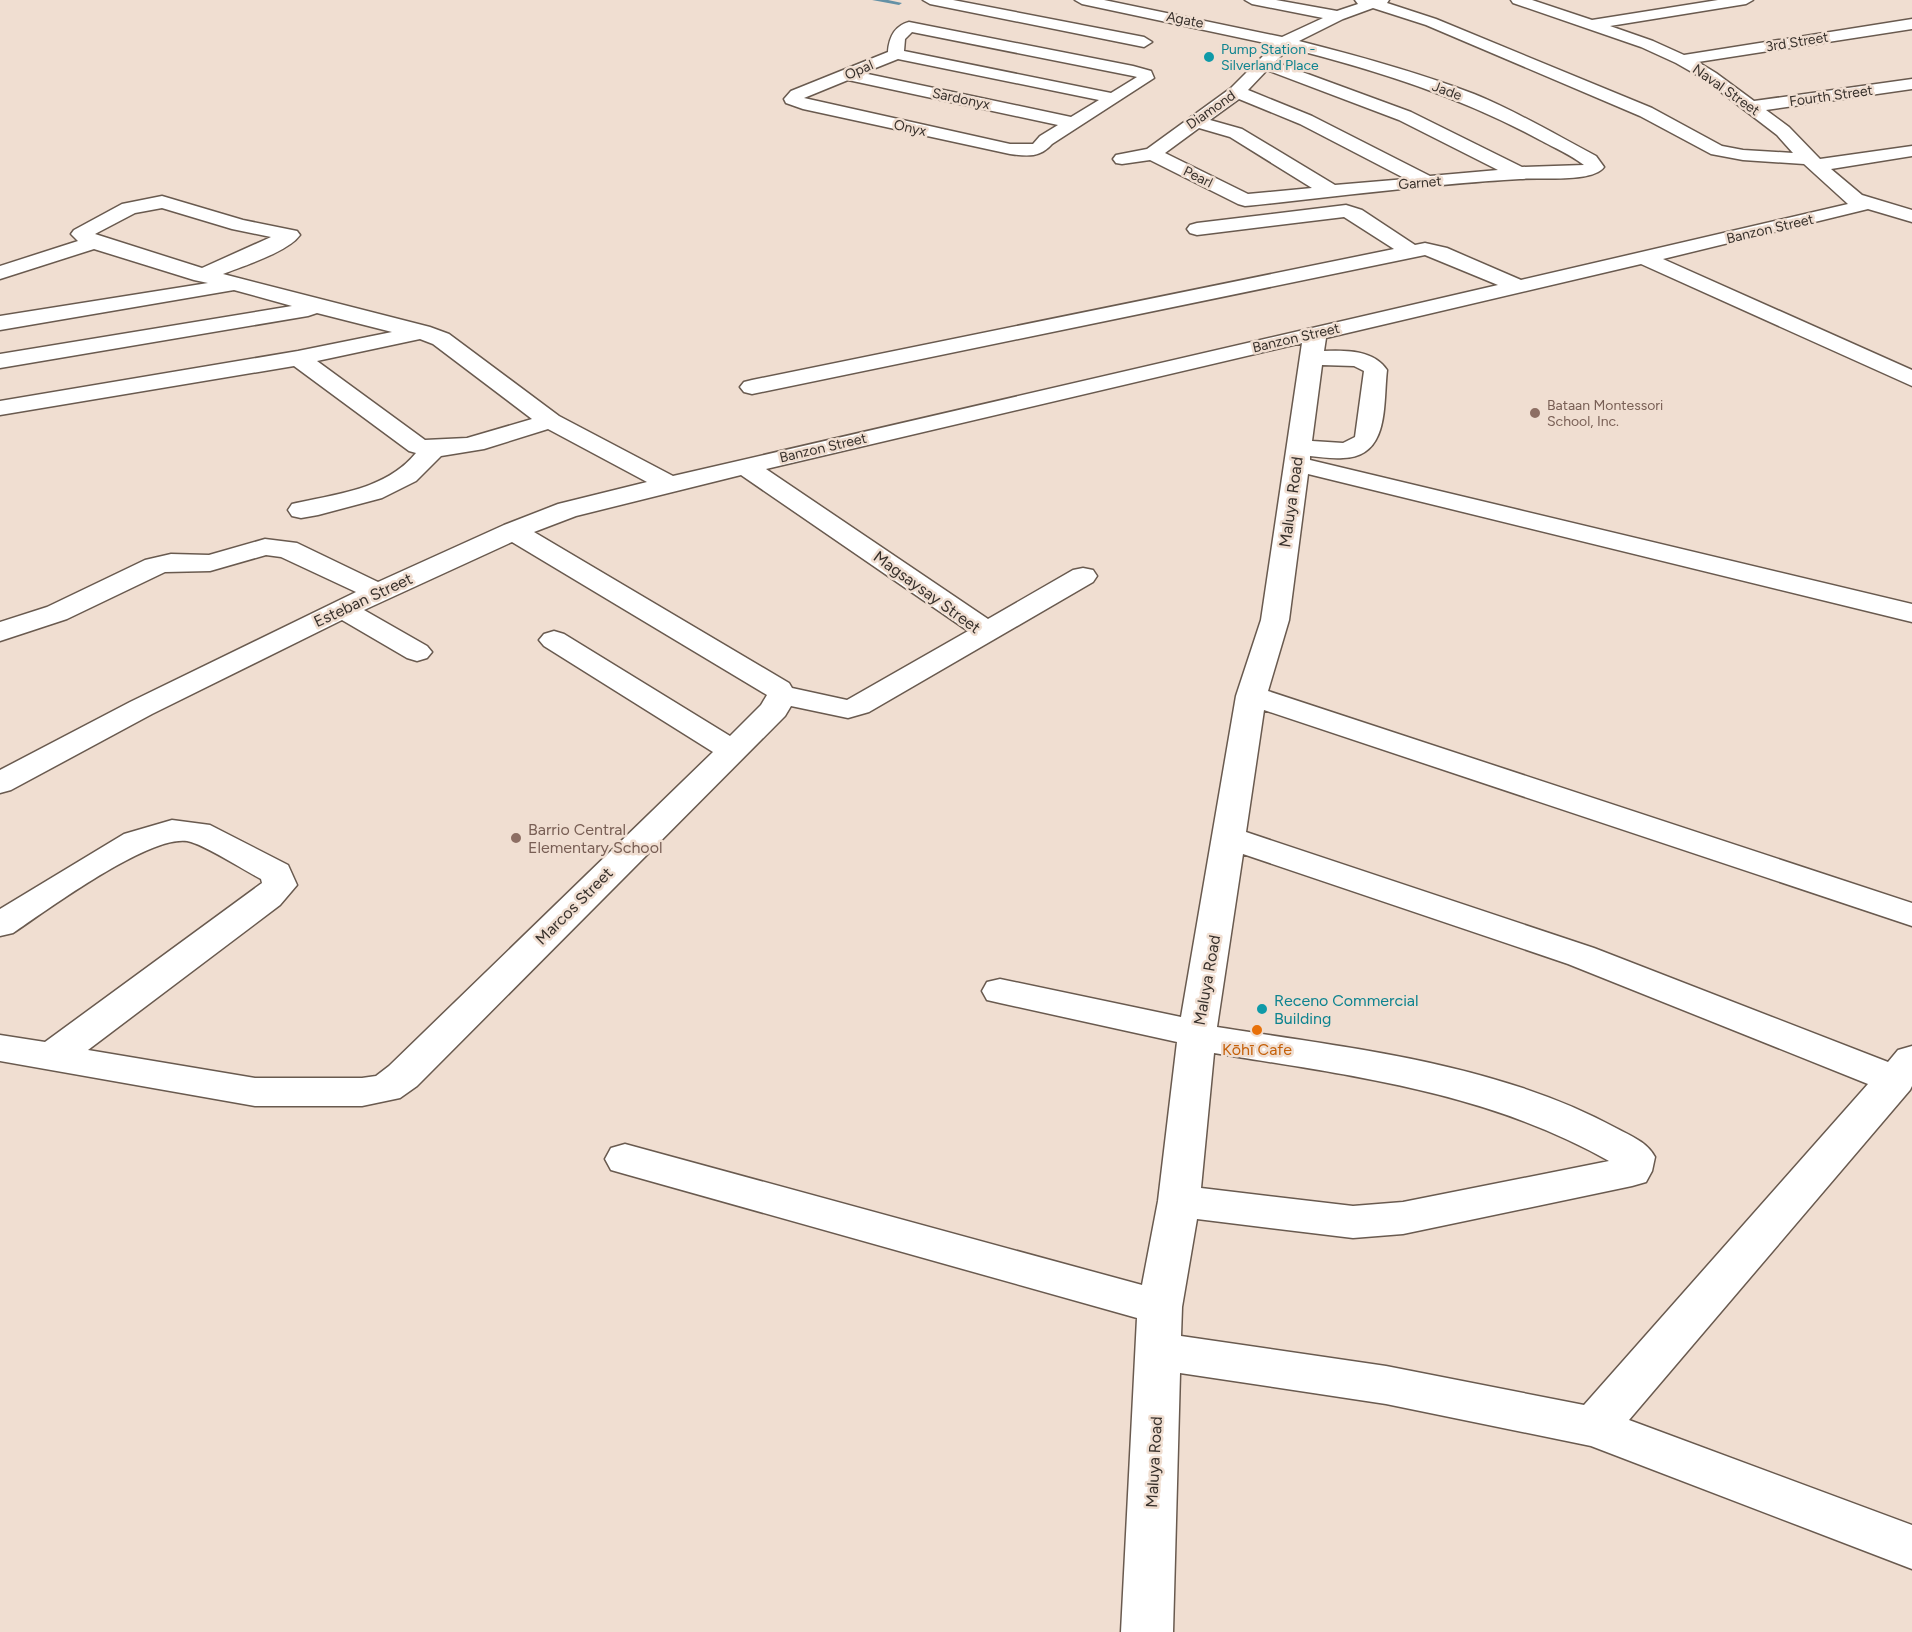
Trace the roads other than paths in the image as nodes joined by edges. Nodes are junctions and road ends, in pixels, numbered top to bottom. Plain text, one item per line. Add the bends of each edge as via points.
1 (930, 0) edge
2 (1082, 0) edge
3 (1252, 0) edge
4 (1518, 0) edge
5 (1746, 0) edge
6 (1372, 1) edge
7 (1338, 16) junction
8 (1191, 21) junction
9 (1912, 24) edge
10 (1593, 25) junction
11 (1287, 41) junction
12 (1144, 42) junction
13 (896, 54) junction
14 (1682, 60) junction
15 (1098, 63) junction
16 (1265, 64) junction
17 (848, 75) junction
18 (1912, 84) edge
19 (1237, 93) junction
20 (1113, 98) junction
21 (792, 99) joint
22 (1750, 107) junction
23 (1195, 121) junction
24 (1074, 123) junction
25 (1912, 150) edge
26 (1152, 154) junction
27 (1122, 159) dead end
28 (1814, 162) junction
29 (1595, 167) joint
30 (1519, 173) junction
31 (1427, 182) junction
32 (1331, 191) junction
33 (1245, 200) joint
34 (1852, 205) junction
35 (1912, 216) edge
36 (1197, 228) dead end
37 (94, 242) junction
38 (1412, 252) junction
39 (1644, 258) junction
40 (0, 273) edge
41 (201, 276) junction
42 (235, 285) junction
43 (1518, 285) junction
44 (319, 309) junction
45 (0, 323) edge
46 (422, 332) junction
47 (1313, 346) junction
48 (298, 358) junction
49 (0, 361) edge
50 (1912, 379) edge
51 (752, 387) dead end
52 (0, 408) edge
53 (550, 420) junction
54 (432, 450) junction
55 (1298, 456) junction
56 (745, 466) junction
57 (670, 484) junction
58 (301, 510) dead end
59 (513, 531) junction
60 (1083, 576) dead end
61 (378, 592) junction
62 (343, 609) junction
63 (1912, 613) edge
64 (986, 630) junction
65 (0, 632) edge
66 (554, 639) dead end
67 (417, 652) dead end
68 (782, 695) junction
69 (1251, 696) junction
70 (731, 750) junction
71 (0, 783) edge
72 (1229, 838) junction
73 (1912, 915) edge
74 (0, 926) edge
75 (1000, 991) dead end
76 (1197, 1035) junction
77 (0, 1048) edge
78 (50, 1058) junction
79 (1904, 1070) edge
80 (626, 1159) dead end
81 (1179, 1201) junction
82 (1160, 1307) junction
83 (1159, 1351) junction
84 (1594, 1427) junction
85 (1912, 1547) edge
86 (1147, 1632) edge

1 - 12 street
2 - 8 street, Agate
3 - 7 street
4 - 10 street, Naval Street
5 - 10 street
6 - 7 street
6 - 28 street via 1646,112 1717,150
7 - 11 street
8 - 11 street, Agate
8 - 12 street
9 - 14 street, 3rd Street
10 - 14 street, Naval Street
11 - 16 street, Diamond
11 - 29 street, Jade via 1384,68 1471,99 1590,159
12 - 15 street
13 - 15 street via 897,38 909,27
13 - 17 street, Opal
13 - 20 street
14 - 22 street, Naval Street
15 - 20 street via 1145,74 1146,78
16 - 19 street, Diamond
16 - 30 street via 1405,116
17 - 21 street, Opal
17 - 24 street, Sardonyx
18 - 22 street, Fourth Street
19 - 23 street, Diamond
19 - 31 street via 1306,120
20 - 24 street
21 - 24 street, Onyx via 980,144 1030,151
22 - 28 street, Naval Street via 1783,131
23 - 26 street, Diamond
23 - 32 street via 1236,134
25 - 28 street
26 - 27 street, Diamond
26 - 33 street, Pearl
28 - 34 street, Naval Street
29 - 30 street, Garnet via 1585,171
30 - 31 street, Garnet
31 - 32 street, Garnet
32 - 33 street, Garnet
34 - 35 street
34 - 39 street, Banzon Street
36 - 38 street via 1346,211
37 - 40 street
37 - 41 street
37 - 41 street via 81,234 129,208 162,202 238,225 290,235
38 - 43 street via 1440,252
38 - 51 street
39 - 43 street, Banzon Street
39 - 50 street
41 - 42 street
42 - 44 street
42 - 45 street
43 - 47 street, Banzon Street
44 - 46 street
44 - 49 street
46 - 48 street
46 - 53 street via 441,339
47 - 55 street, Maluya Road
47 - 55 street via 1371,364 1376,370 1367,438 1356,449
47 - 56 street, Banzon Street
48 - 52 street
48 - 54 street via 418,446
53 - 54 street via 457,448
53 - 57 street
54 - 58 street via 418,467 383,488
55 - 63 street
55 - 69 street, Maluya Road via 1275,620
56 - 57 street, Esteban Street
56 - 64 street, Magsaysay Street
57 - 59 street, Esteban Street via 567,510
59 - 61 street, Esteban Street
59 - 68 street via 778,689
60 - 64 street
61 - 62 street, Esteban Street
61 - 65 street via 287,549 265,547 210,562 155,566 57,613
62 - 67 street
62 - 71 street, Esteban Street via 141,708
64 - 68 street, Magsaysay Street via 858,706 848,709
66 - 70 street
68 - 70 street, Marcos Street via 774,710
69 - 72 street, Maluya Road
69 - 73 street
70 - 78 street, Marcos Street via 403,1076 386,1088 362,1092 255,1092
72 - 76 street, Maluya Road
72 - 79 street
74 - 78 street via 136,841 172,830 198,832 276,873 280,885 268,897
75 - 76 street
76 - 81 street, Maluya Road
76 - 81 street via 1443,1079 1540,1111 1609,1140 1635,1157 1632,1171 1403,1218 1353,1222
77 - 78 street
79 - 84 street
80 - 82 street
81 - 82 street, Maluya Road
82 - 83 street, Maluya Road
83 - 84 street via 1386,1385
83 - 86 street, Maluya Road
84 - 85 street

